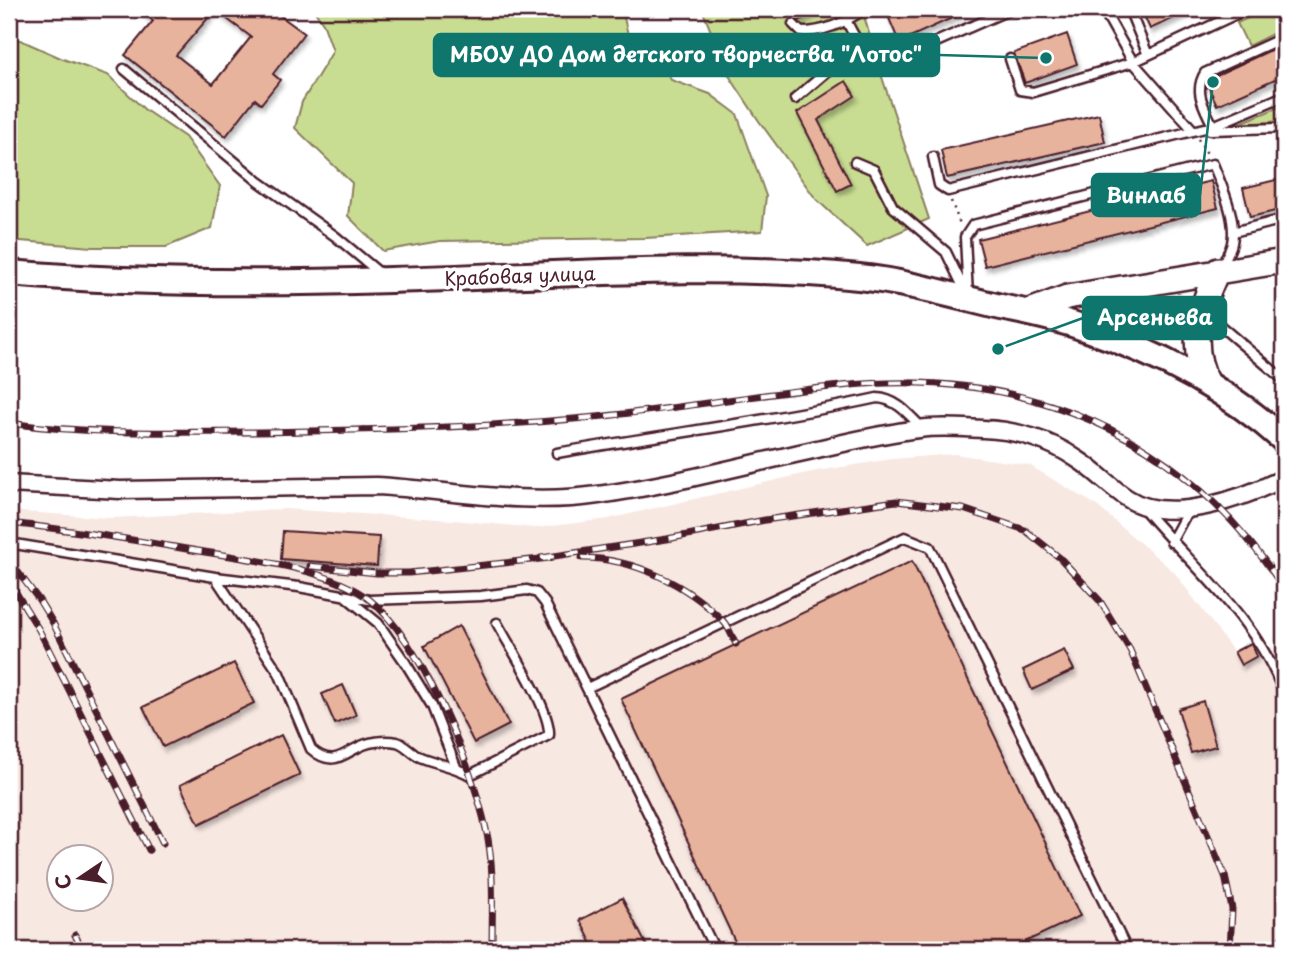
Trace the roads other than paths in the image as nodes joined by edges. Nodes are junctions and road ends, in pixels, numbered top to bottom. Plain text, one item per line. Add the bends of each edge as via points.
1 (864, 9) edge
2 (1011, 9) edge
3 (1102, 9) edge
4 (1129, 9) edge
5 (1247, 9) edge
6 (847, 22) junction
7 (793, 24) dead end
8 (1284, 37) edge
9 (858, 45) junction
10 (1148, 55) junction
11 (1010, 60) dead end
12 (1133, 62) junction
13 (124, 69) dead end
14 (1284, 96) edge
15 (795, 99) dead end
16 (1213, 127) junction
17 (1284, 128) edge
18 (1193, 130) junction
19 (933, 157) dead end
20 (855, 162) dead end
21 (1284, 219) edge
22 (1233, 232) junction
23 (1284, 261) edge
24 (1219, 270) junction
25 (9, 273) edge
26 (388, 280) junction
27 (968, 299) junction
28 (1203, 304) junction
29 (1027, 312) junction
30 (1284, 380) edge
31 (1208, 383) junction
32 (922, 428) junction
33 (1284, 440) edge
34 (557, 453) dead end
35 (1284, 478) edge
36 (9, 484) edge
37 (1139, 503) junction
38 (1194, 508) junction
39 (1171, 542) junction
40 (9, 543) edge
41 (215, 577) junction
42 (345, 596) junction
43 (496, 623) dead end
44 (587, 688) junction
45 (1284, 695) edge
46 (456, 766) junction
47 (1284, 940) edge
48 (715, 950) edge
49 (1127, 950) edge
50 (1281, 950) edge

1 - 6 lane
2 - 9 lane via 900,58 887,59
3 - 12 lane
4 - 10 lane
5 - 10 lane
6 - 7 lane via 813,32 801,32
6 - 9 lane
8 - 16 lane via 1205,73 1198,90
9 - 15 lane
10 - 12 lane
11 - 12 lane via 1020,90 1033,92
12 - 18 lane
13 - 26 lane via 258,181
14 - 16 lane
16 - 18 lane
17 - 18 lane
18 - 19 lane via 947,191 939,185
20 - 27 lane via 874,170 893,207 946,252
21 - 22 lane
22 - 24 lane
22 - 27 lane via 1213,164 973,225 965,237
23 - 24 main road
24 - 28 main road
24 - 29 main road via 1067,297
25 - 26 main road, Крабовая улица via 95,280
26 - 27 main road, Крабовая улица via 612,272 795,272 862,278
27 - 29 main road, Крабовая улица
28 - 30 lane
28 - 31 main road via 1196,349
29 - 31 main road, Крабовая улица via 1136,348
31 - 33 main road, Крабовая улица
32 - 34 lane via 898,405 877,398
32 - 36 street via 654,486 556,500 376,486 120,490
32 - 37 street via 986,429 1047,442
35 - 38 street
37 - 38 street via 1175,510
37 - 39 lane
38 - 39 lane
39 - 45 lane via 1236,611
40 - 41 lane
41 - 42 lane
41 - 46 lane via 279,673 311,749 320,757 331,760 372,742 398,742 415,755
42 - 44 lane via 369,600 481,596 513,590 537,593
42 - 46 lane via 379,624 405,662 432,706
43 - 46 lane via 542,708 549,735 470,775
44 - 48 lane
44 - 49 lane via 905,537 930,547
47 - 50 lane

